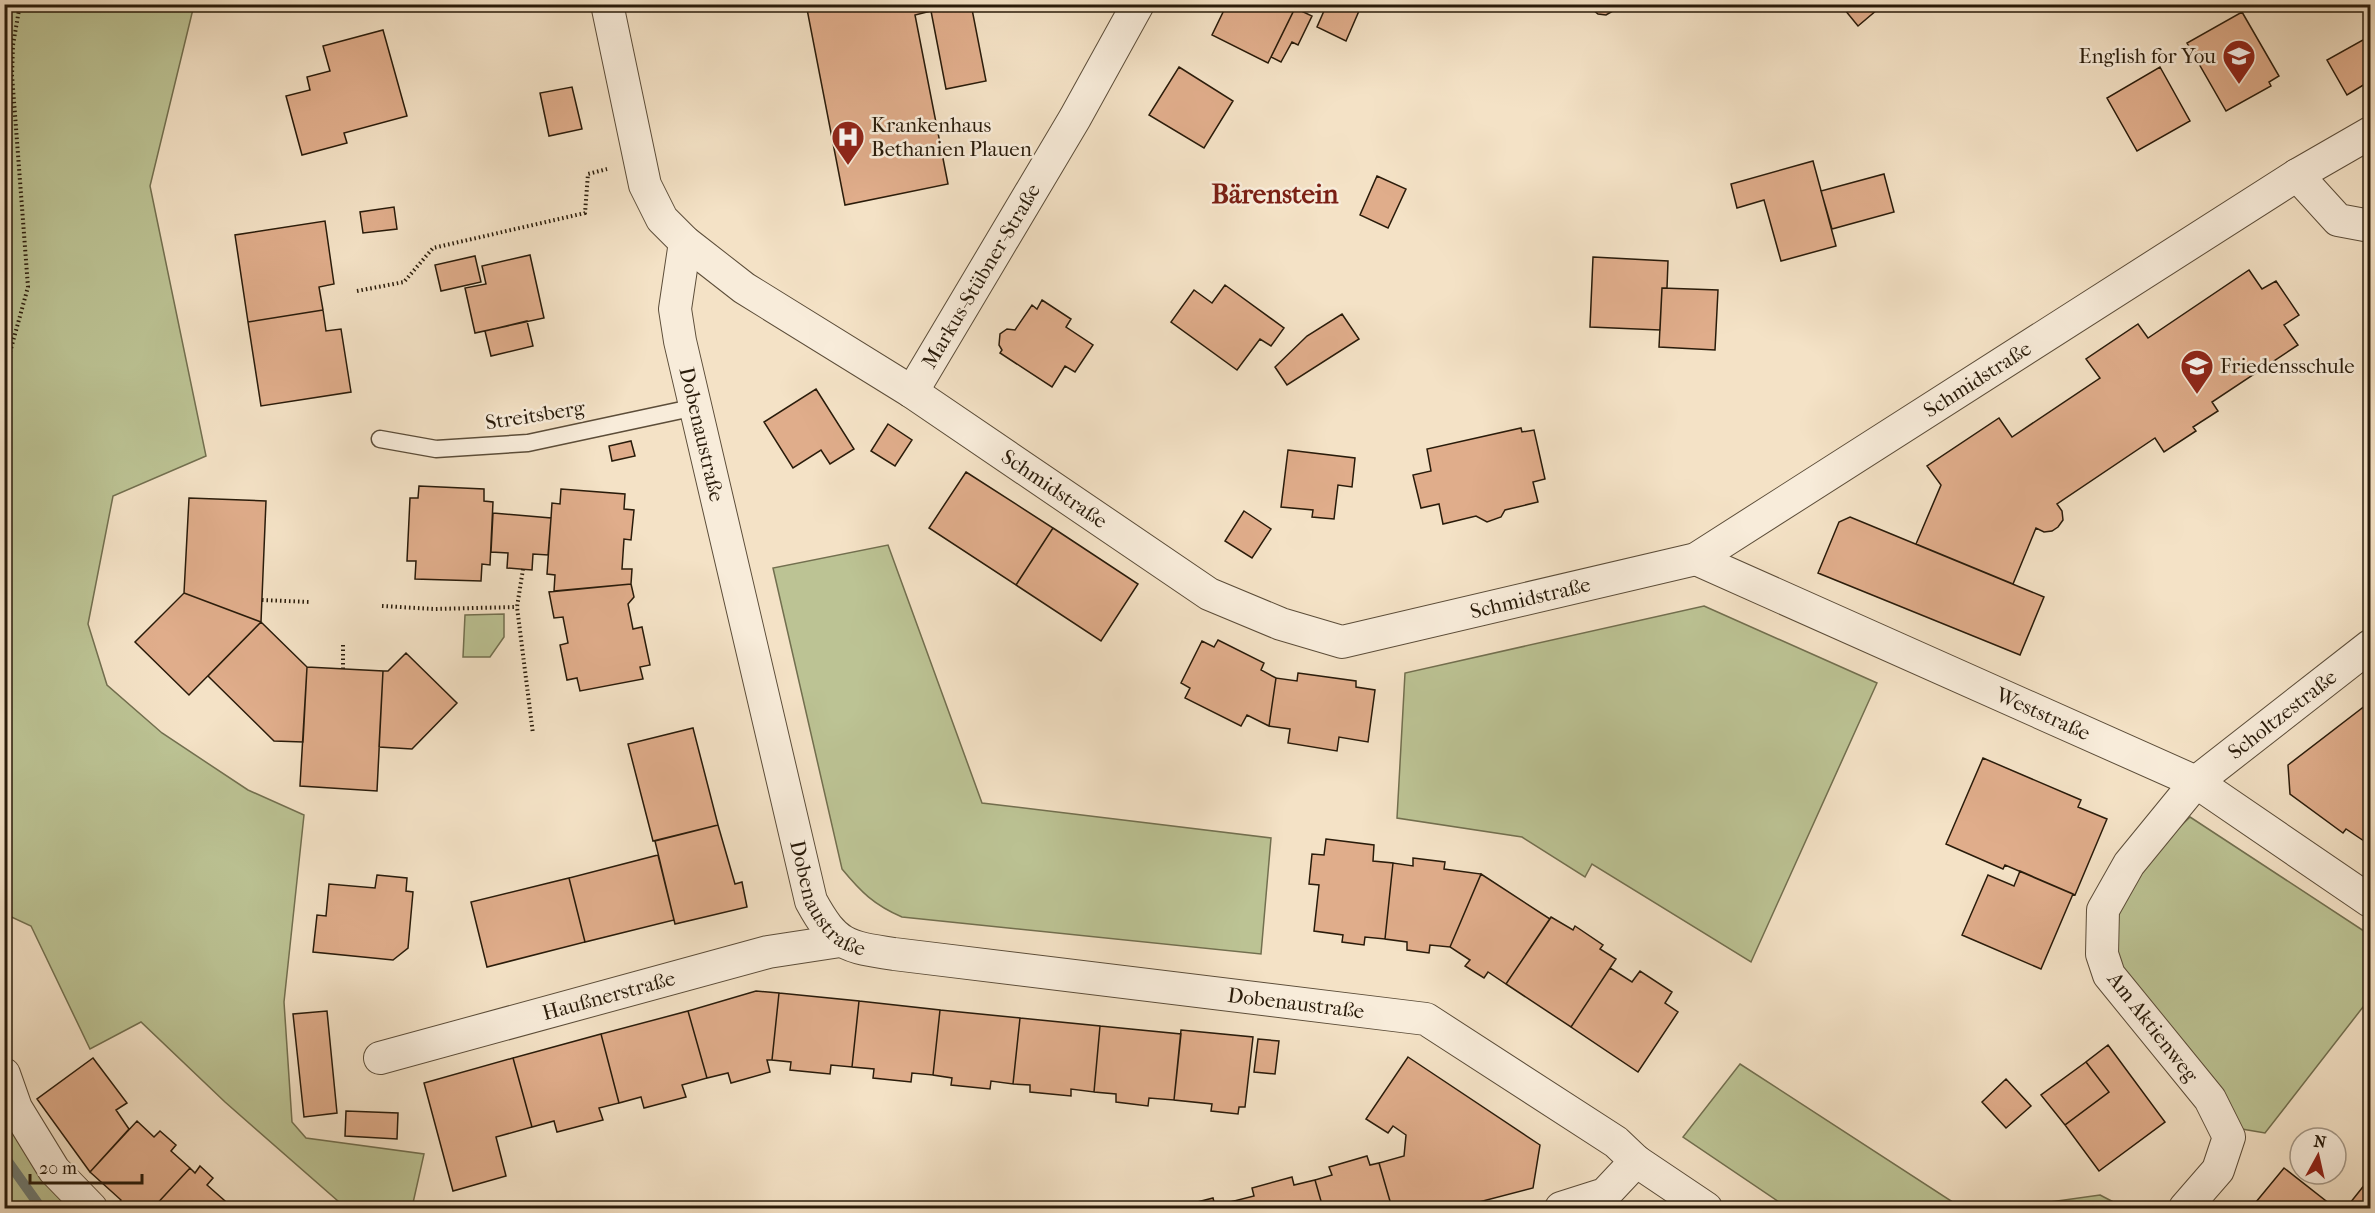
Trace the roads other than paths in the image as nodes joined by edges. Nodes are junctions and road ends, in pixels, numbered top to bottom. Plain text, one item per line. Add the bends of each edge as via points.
1 (607, 4) edge
2 (1138, 4) edge
3 (2370, 133) edge
4 (2297, 175) junction
5 (2370, 226) edge
6 (685, 242) junction
7 (912, 392) junction
8 (696, 407) junction
9 (380, 439) dead end
10 (1696, 559) junction
11 (2370, 646) edge
12 (2196, 782) junction
13 (2370, 901) edge
14 (840, 941) junction
15 (380, 1058) dead end
16 (4, 1074) edge
17 (1636, 1161) junction
18 (91, 1209) edge
19 (1561, 1209) edge
20 (1706, 1209) edge
21 (2185, 1209) edge

1 - 6 street via 645,185 662,219
2 - 7 street, Markus-Stübner-Straße
3 - 4 street, Schmidstraße
4 - 5 street via 2338,220
4 - 10 street, Schmidstraße
6 - 7 street, Schmidstraße via 744,288
6 - 8 street, Dobenaustraße via 675,309
7 - 10 street, Schmidstraße via 1209,594 1281,624 1342,642
8 - 9 lane, Streitsberg via 528,443 436,449
8 - 14 street, Dobenaustraße via 811,901
10 - 12 street, Weststraße
11 - 12 street, Scholtzestraße
12 - 13 street, Weststraße
12 - 21 street, Am Aktienweg via 2128,864 2103,910 2102,954 2109,975 2210,1099 2229,1137 2218,1170
14 - 15 street, Haußnerstraße via 768,952
14 - 17 street, Dobenaustraße via 894,954 1426,1019 1616,1142
16 - 18 street via 16,1108 54,1170
17 - 19 street via 1605,1194
17 - 20 street, Dobenaustraße

